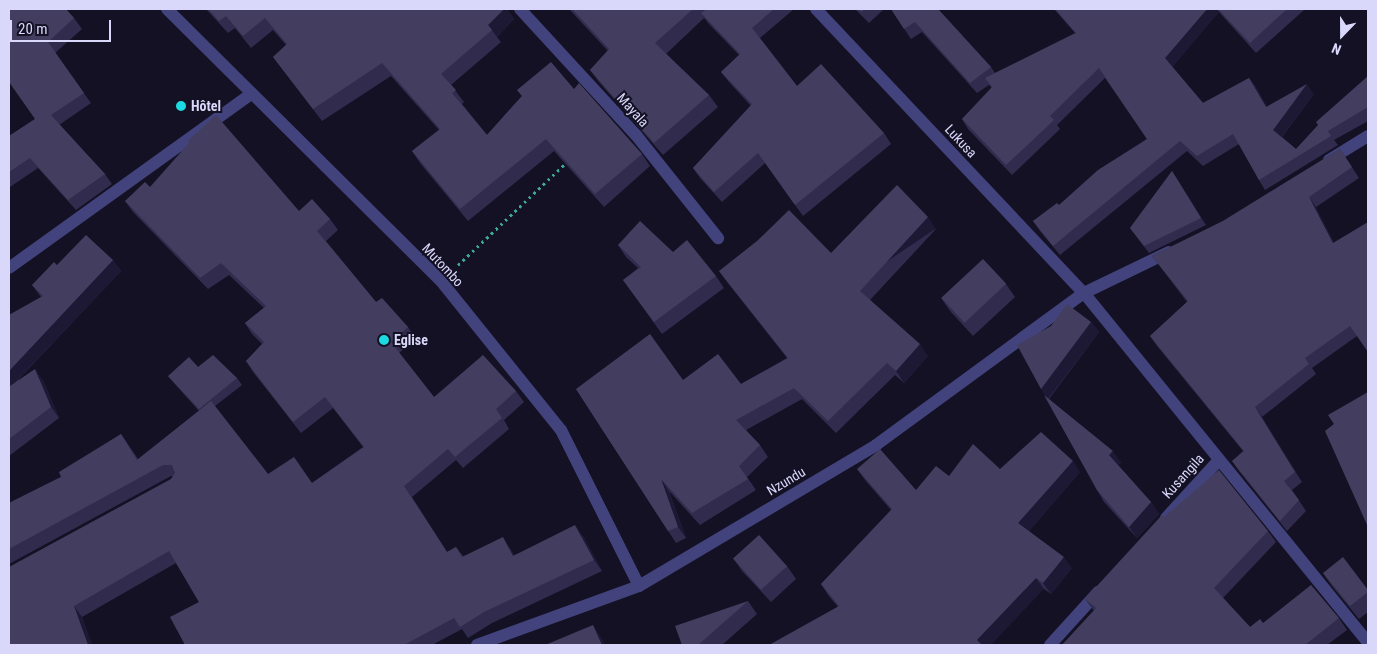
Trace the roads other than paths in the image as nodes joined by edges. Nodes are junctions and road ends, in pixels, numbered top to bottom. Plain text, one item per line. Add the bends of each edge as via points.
1 (167, 9) edge
2 (520, 9) edge
3 (816, 9) edge
4 (250, 95) junction
5 (1368, 136) edge
6 (1318, 167) edge
7 (718, 238) dead end
8 (1182, 246) edge
9 (9, 268) edge
10 (1084, 293) junction
11 (1218, 461) junction
12 (1154, 530) edge
13 (1110, 580) edge
14 (638, 586) junction
15 (1368, 643) edge
16 (477, 645) edge
17 (1050, 645) edge

1 - 4 street, Mutombo
2 - 7 street, Mayala via 636,135
3 - 10 street, Lukusa
4 - 9 street
4 - 14 street, Mutombo via 441,282 561,430
5 - 6 street
8 - 10 street, Nzundu
10 - 11 street, Lukusa
10 - 14 street, Nzundu via 876,445
11 - 12 street, Kusangila
11 - 15 street, Lukusa
13 - 17 street
14 - 16 street, Nzundu

